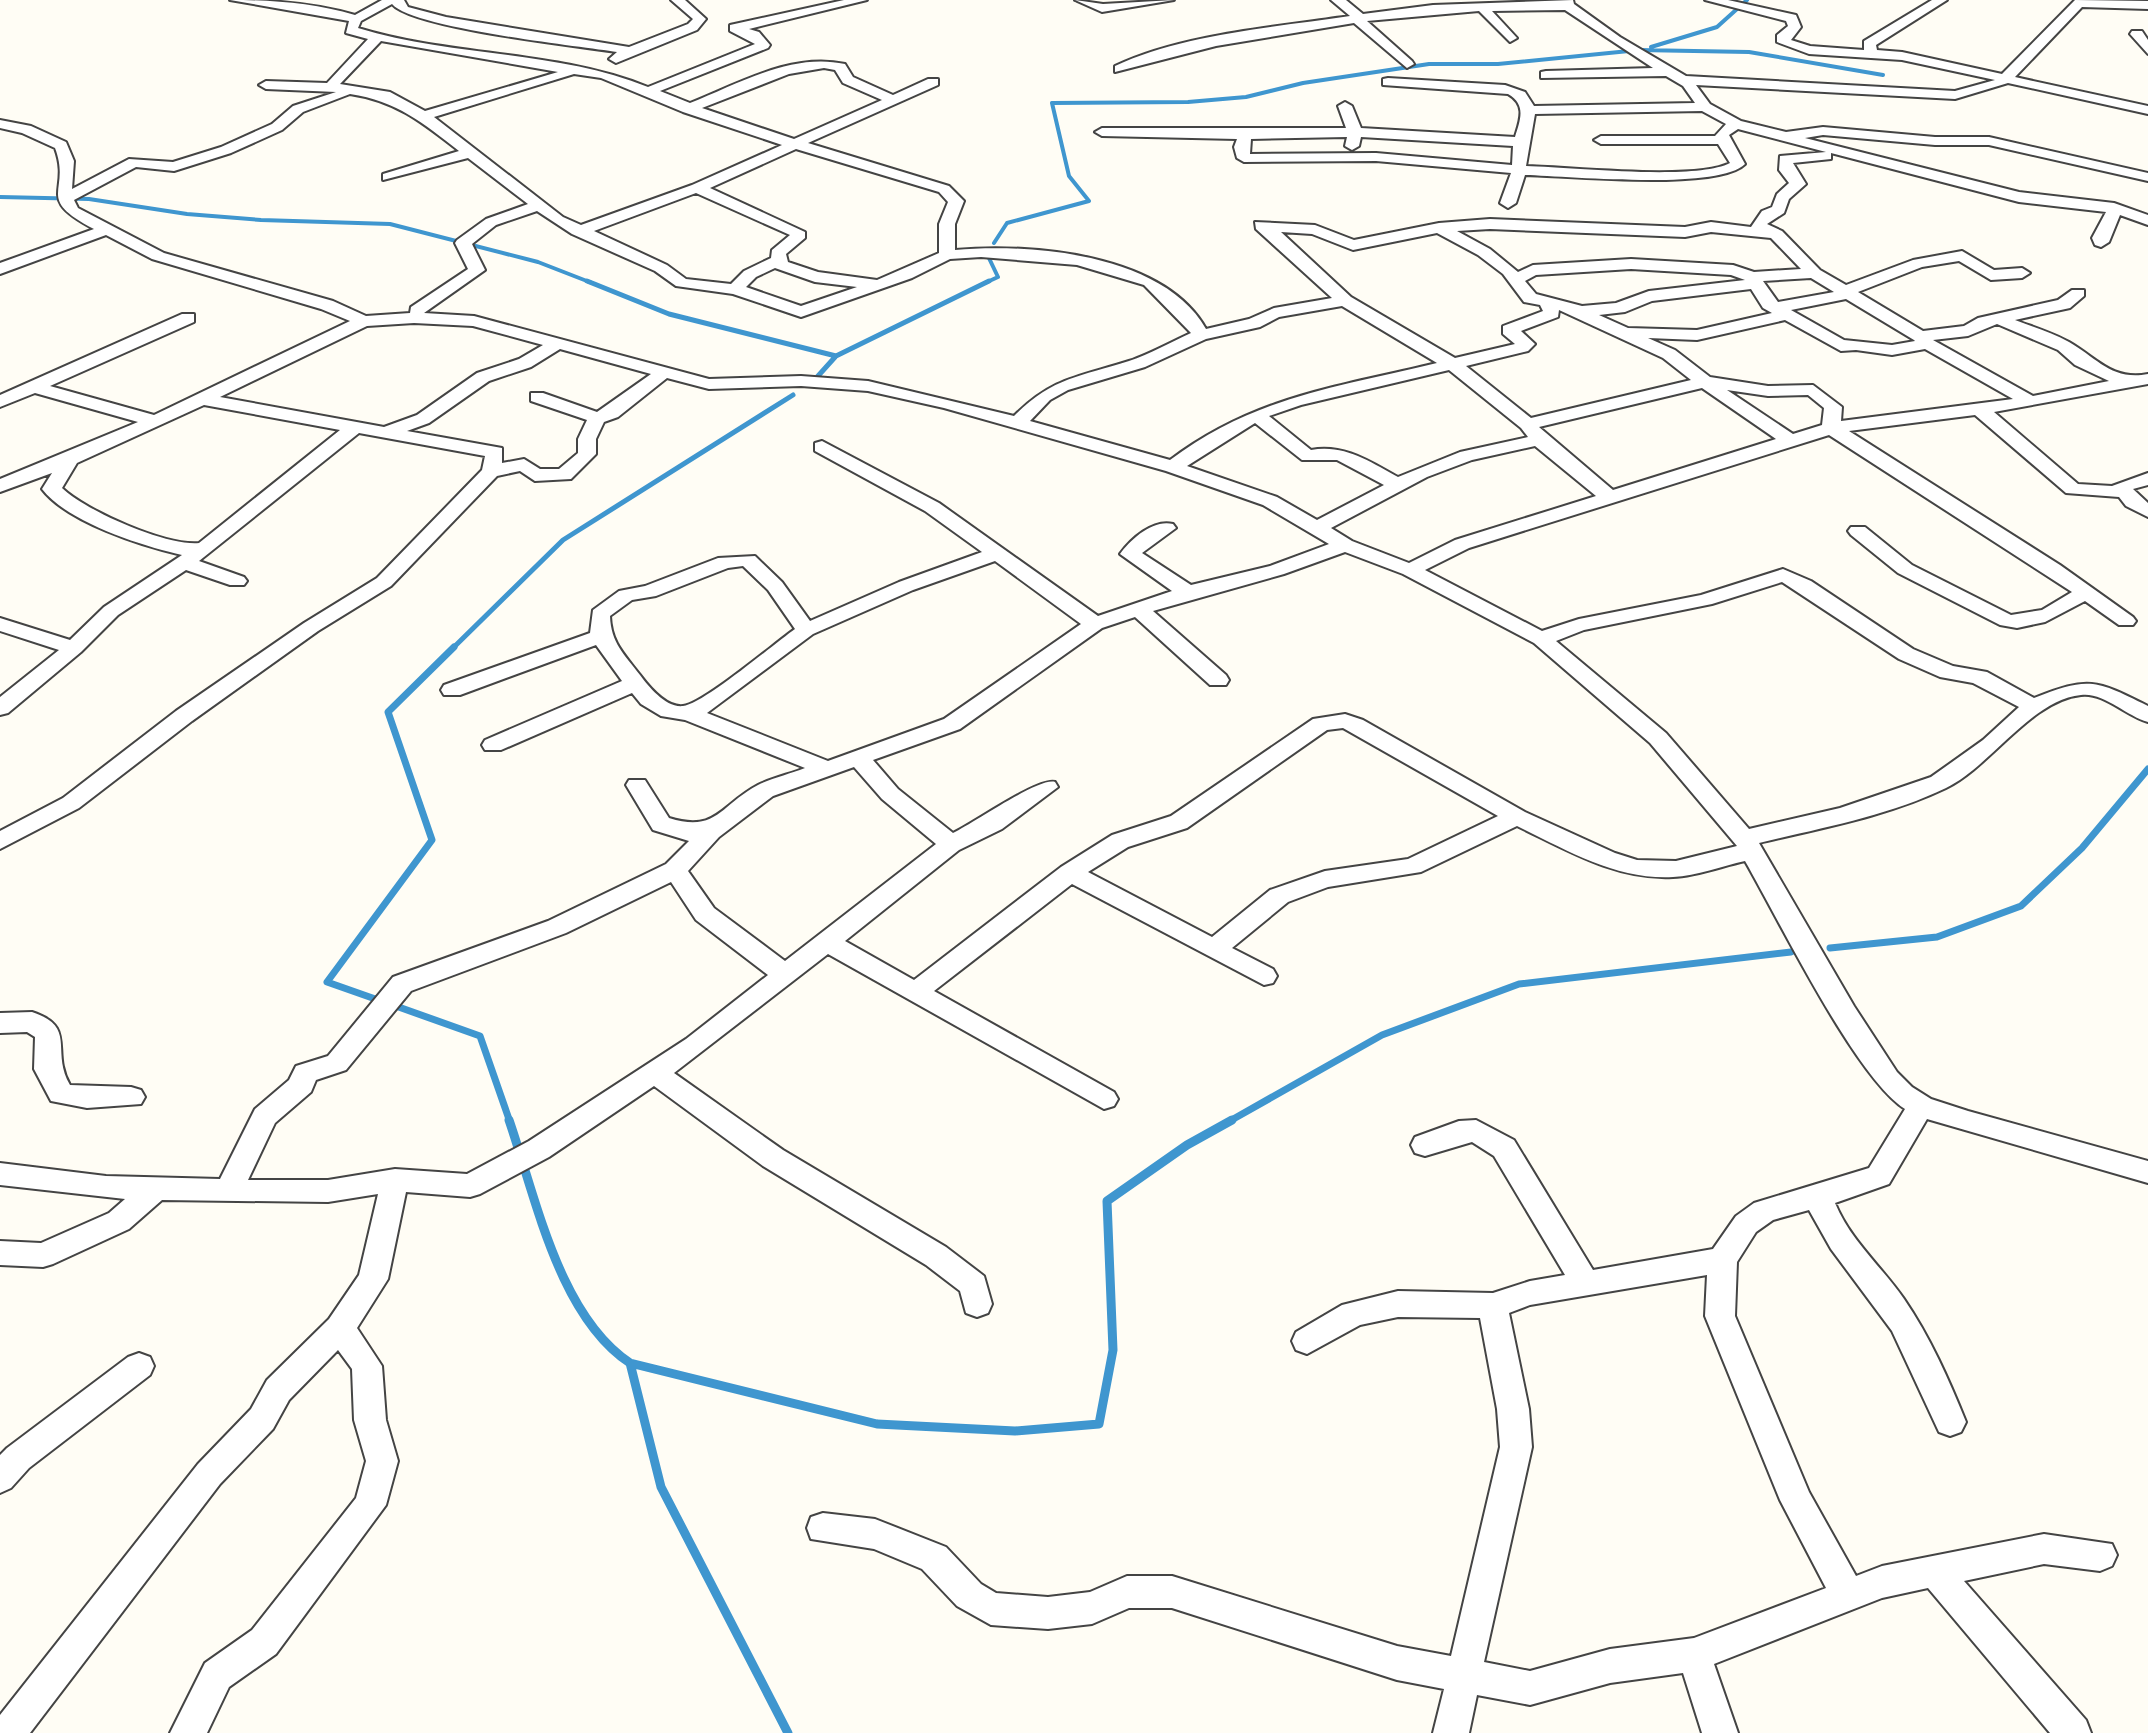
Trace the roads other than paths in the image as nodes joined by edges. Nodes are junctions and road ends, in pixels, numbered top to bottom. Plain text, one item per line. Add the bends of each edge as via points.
1 (236, 0) edge
2 (392, 0) edge
3 (677, 0) edge
4 (861, 0) edge
5 (1081, 0) edge
6 (1168, 0) edge
7 (1711, 0) edge
8 (1941, 0) edge
9 (1341, 1) edge
10 (278, 2) edge
11 (1568, 3) edge
12 (1471, 5) edge
13 (2148, 5) edge
14 (1356, 18) junction
15 (356, 19) junction
16 (2137, 34) dead end
17 (379, 36) junction
18 (1510, 38) dead end
19 (627, 50) junction
20 (2148, 50) edge
21 (1871, 53) junction
22 (1407, 64) dead end
23 (1120, 69) dead end
24 (578, 70) junction
25 (594, 72) junction
26 (1666, 72) junction
27 (1546, 75) dead end
28 (2001, 78) junction
29 (1681, 80) junction
30 (933, 82) dead end
31 (1388, 82) dead end
32 (266, 85) dead end
33 (331, 87) junction
34 (356, 90) junction
35 (2148, 90) edge
36 (649, 91) junction
37 (894, 100) junction
38 (1345, 106) dead end
39 (1705, 107) junction
40 (688, 109) junction
41 (1597, 109) junction
42 (2142, 109) edge
43 (1528, 110) junction
44 (423, 116) junction
45 (0, 124) edge
46 (1736, 124) junction
47 (1102, 132) dead end
48 (1355, 132) junction
49 (1245, 135) junction
50 (1785, 137) junction
51 (1601, 140) junction
52 (1723, 140) junction
53 (1521, 142) junction
54 (794, 143) junction
55 (471, 152) junction
56 (1848, 156) junction
57 (1349, 158) junction
58 (1522, 170) junction
59 (1602, 174) junction
60 (388, 177) dead end
61 (2148, 177) edge
62 (697, 188) junction
63 (68, 197) junction
64 (1508, 203) dead end
65 (538, 206) junction
66 (2114, 208) junction
67 (2148, 220) edge
68 (1439, 228) junction
69 (109, 229) junction
70 (578, 231) junction
71 (1776, 234) junction
72 (2101, 242) dead end
73 (947, 255) junction
74 (778, 261) junction
75 (0, 269) edge
76 (1814, 273) junction
77 (2022, 273) dead end
78 (1514, 280) junction
79 (1753, 281) junction
80 (880, 285) junction
81 (735, 289) junction
82 (1846, 292) junction
83 (2078, 293) dead end
84 (1345, 301) junction
85 (1547, 303) junction
86 (327, 305) junction
87 (417, 311) junction
88 (1581, 312) junction
89 (1780, 312) junction
90 (188, 318) dead end
91 (446, 319) junction
92 (2001, 320) junction
93 (364, 321) junction
94 (1628, 331) junction
95 (1201, 335) junction
96 (1923, 339) junction
97 (560, 342) junction
98 (1452, 364) junction
99 (665, 371) junction
100 (2148, 379) edge
101 (1705, 382) junction
102 (2127, 383) junction
103 (33, 387) junction
104 (537, 397) dead end
105 (205, 400) junction
106 (0, 402) edge
107 (2030, 402) junction
108 (1977, 407) junction
109 (1257, 415) junction
110 (597, 418) junction
111 (154, 421) junction
112 (1018, 423) junction
113 (355, 427) junction
114 (1831, 428) junction
115 (386, 432) junction
116 (1533, 432) junction
117 (1790, 440) junction
118 (822, 447) dead end
119 (68, 462) junction
120 (1173, 467) junction
121 (491, 471) junction
122 (2148, 479) edge
123 (0, 486) edge
124 (1401, 486) junction
125 (2117, 491) junction
126 (1610, 498) junction
127 (2148, 511) edge
128 (1166, 528) dead end
129 (1315, 529) junction
130 (1858, 531) dead end
131 (210, 545) junction
132 (1345, 545) junction
133 (996, 554) junction
134 (184, 563) junction
135 (1410, 570) junction
136 (237, 581) dead end
137 (2084, 591) junction
138 (1188, 592) junction
139 (1139, 610) junction
140 (2126, 621) dead end
141 (0, 624) edge
142 (1095, 624) junction
143 (806, 630) junction
144 (600, 636) junction
145 (1541, 639) junction
146 (74, 648) junction
147 (1218, 680) dead end
148 (635, 683) junction
149 (452, 690) dead end
150 (2033, 706) junction
151 (0, 708) edge
152 (689, 714) junction
153 (2148, 715) edge
154 (493, 745) dead end
155 (859, 758) junction
156 (823, 767) junction
157 (637, 785) dead end
158 (1047, 787) dead end
159 (1517, 817) junction
160 (711, 831) junction
161 (0, 841) edge
162 (951, 844) junction
163 (1748, 845) junction
164 (675, 870) junction
165 (1070, 873) junction
166 (826, 942) junction
167 (1214, 949) junction
168 (786, 975) junction
169 (1264, 976) dead end
170 (914, 993) junction
171 (0, 1023) edge
172 (655, 1073) junction
173 (131, 1097) dead end
174 (1104, 1099) dead end
175 (1912, 1107) junction
176 (1425, 1145) dead end
177 (2148, 1172) edge
178 (0, 1174) edge
179 (395, 1180) junction
180 (157, 1188) junction
181 (229, 1189) junction
182 (1818, 1196) junction
183 (0, 1253) edge
184 (1722, 1260) junction
185 (1585, 1283) junction
186 (977, 1304) dead end
187 (1493, 1306) junction
188 (340, 1328) junction
189 (1307, 1341) dead end
190 (139, 1366) dead end
191 (1950, 1422) dead end
192 (0, 1478) edge
193 (823, 1528) dead end
194 (2100, 1555) dead end
195 (1934, 1571) junction
196 (1849, 1597) junction
197 (1694, 1655) junction
198 (1465, 1679) junction
199 (8, 1733) edge
200 (188, 1733) edge
201 (1451, 1733) edge
202 (1720, 1733) edge
203 (2073, 1733) edge

1 - 10 street
2 - 15 street
2 - 19 street via 403,10 446,21
3 - 19 street via 700,19 698,24
4 - 36 street via 735,28 763,45
5 - 6 street via 1102,8
7 - 21 street via 1791,18 1795,27 1784,35 1784,42 1809,50
8 - 21 street via 1869,44
9 - 14 street via 1357,13
10 - 15 street
11 - 12 street
11 - 26 street
12 - 14 street
12 - 18 street
13 - 28 street via 2079,3
14 - 22 street
14 - 23 street via 1149,56
15 - 17 street via 351,30
16 - 20 street
17 - 24 street
17 - 33 street
19 - 25 street
21 - 28 street
24 - 25 street
24 - 44 street
25 - 36 street
26 - 27 street
26 - 29 street
28 - 29 street via 2001,83 1955,95
28 - 42 street
29 - 39 street
30 - 37 street
31 - 43 street via 1515,91
32 - 33 street
33 - 34 street
34 - 44 street via 385,95
34 - 63 street via 298,109 277,127 226,150 174,167 134,162
35 - 42 street
36 - 40 street
37 - 40 street via 848,80 840,67 829,63 788,70
37 - 54 street
38 - 48 street
39 - 41 street
39 - 46 street
40 - 54 street
41 - 43 street
41 - 51 street
43 - 53 street
44 - 55 street
45 - 63 street via 61,145
46 - 50 street
46 - 52 street via 1722,133
47 - 49 street
48 - 49 street
48 - 53 street
48 - 57 street
49 - 57 street via 1244,158
50 - 56 street
50 - 61 street via 1823,131 1989,141
51 - 52 street
51 - 59 street via 1606,165
52 - 59 street via 1738,164 1723,172
53 - 58 street
54 - 62 street
54 - 73 street via 952,194 956,201 947,224
55 - 60 street
55 - 65 street
56 - 66 street via 2019,197
56 - 71 street via 1785,159 1786,170 1798,184 1782,197 1779,210 1758,225
57 - 58 street
58 - 59 street
58 - 64 street
62 - 70 street
62 - 74 street via 799,235 778,253
63 - 69 street via 71,211
65 - 70 street
65 - 87 street via 491,222 463,243 477,270
66 - 67 street
66 - 72 street
68 - 71 street via 1490,224 1685,232 1711,227
68 - 78 street via 1484,252
68 - 84 street via 1353,245 1315,230 1258,225
69 - 75 street
69 - 86 street via 158,256
70 - 81 street via 661,268 682,283
71 - 76 street
73 - 80 street
73 - 95 street via 981,252 1093,264 1150,282
74 - 80 street via 815,277
74 - 81 street via 750,274
76 - 79 street
76 - 82 street
77 - 82 street via 1991,275 1962,256 1919,263
78 - 79 street via 1533,270 1631,264 1733,270
78 - 85 street via 1530,298
79 - 88 street
79 - 89 street
80 - 81 street via 801,312
82 - 89 street
82 - 96 street
83 - 92 street via 2064,304
84 - 95 street via 1274,313
84 - 98 street
85 - 88 street
85 - 98 street via 1552,313 1547,318 1509,330 1526,344 1522,347
86 - 87 street
86 - 93 street
87 - 91 street
88 - 94 street
89 - 94 street via 1697,335
89 - 96 street via 1841,346 1904,350
90 - 103 street
91 - 93 street
91 - 97 street
92 - 96 street
92 - 102 street via 2064,346 2081,361
93 - 105 street
94 - 101 street
95 - 112 street via 1139,363 1062,386
96 - 107 street
97 - 99 street
97 - 115 street via 525,363 483,377 423,419
98 - 109 street via 1316,394
98 - 116 street
99 - 110 street via 612,413
99 - 112 street via 736,386 801,381 868,386
100 - 102 street
101 - 114 street via 1768,391 1813,390 1833,407
101 - 116 street
101 - 117 street
102 - 107 street
103 - 106 street
103 - 111 street
104 - 110 street
105 - 111 street
105 - 113 street
107 - 108 street
108 - 114 street
108 - 125 street via 2073,489
109 - 120 street via 1209,438
109 - 124 street via 1309,456 1342,455
110 - 121 street via 587,439 587,454 564,475 535,475 524,465
111 - 119 street
112 - 120 street
113 - 115 street
113 - 131 street
114 - 117 street
114 - 137 street
115 - 121 street via 495,452
116 - 124 street via 1420,473
116 - 126 street
117 - 126 street
118 - 133 street via 932,507
119 - 123 street
119 - 131 street via 52,489 57,498 182,549
120 - 129 street via 1270,501
121 - 161 street via 384,582 184,716 71,803
122 - 125 street
124 - 129 street
125 - 127 street
126 - 135 street via 1462,544
128 - 138 street via 1130,554
129 - 132 street
130 - 137 street via 1905,569 2007,621 2021,623 2063,607
131 - 134 street
132 - 135 street
132 - 138 street via 1277,570
133 - 142 street
133 - 143 street
134 - 136 street
134 - 146 street via 111,611
135 - 145 street
137 - 140 street
138 - 139 street
139 - 142 street
139 - 147 street
141 - 146 street
142 - 155 street via 952,724
143 - 144 street via 775,586 748,560 736,559 649,592 626,595 600,614
143 - 152 street
144 - 148 street
144 - 149 street
145 - 150 street via 1579,625 1705,600 1783,575 1906,654 1948,672 1979,677
145 - 163 street via 1658,738
146 - 151 street
148 - 152 street via 669,711
148 - 154 street
150 - 153 street via 2078,688 2101,691
150 - 163 street via 1939,782
152 - 156 street
155 - 156 street
155 - 162 street via 890,794
156 - 160 street via 765,791
157 - 160 street via 661,824 690,833
158 - 162 street
159 - 163 street via 1637,868 1676,869
159 - 165 street via 1355,725 1333,722 1321,724 1179,822 1120,841
159 - 167 street via 1413,866 1325,879 1279,896
160 - 164 street
162 - 166 street
163 - 175 street via 1845,1013
164 - 168 street via 705,914
164 - 181 street via 557,927 402,984 337,1063 305,1073 301,1085 265,1116
165 - 167 street
165 - 170 street
166 - 168 street
166 - 170 street
167 - 169 street
168 - 172 street
170 - 174 street
171 - 173 street via 32,1022 48,1033 47,1069 61,1094
172 - 179 street via 539,1149 470,1186
172 - 186 street via 773,1158 936,1256 974,1285
175 - 177 street
175 - 182 street via 1879,1176
176 - 185 street via 1476,1131 1504,1148
178 - 180 street
179 - 181 street via 328,1191
179 - 188 street via 373,1279
180 - 181 street
180 - 183 street via 119,1221 43,1255
182 - 184 street via 1764,1211 1746,1224
182 - 191 street via 1827,1223 1895,1311
184 - 185 street
184 - 196 street via 1720,1316 1796,1500
185 - 187 street
187 - 189 street via 1398,1304 1353,1314
187 - 198 street via 1516,1447
188 - 199 street via 278,1390 262,1419 209,1474
188 - 200 street via 367,1366 370,1420 382,1461 370,1505 264,1642 217,1675
190 - 192 street
193 - 198 street via 875,1534 934,1558 969,1595 991,1609 1048,1613 1092,1608 1127,1592 1172,1592 1397,1663
194 - 195 street via 2044,1549
195 - 196 street via 1882,1582
195 - 203 street
196 - 197 street
197 - 198 street via 1610,1666 1530,1688
197 - 202 street
198 - 201 street

